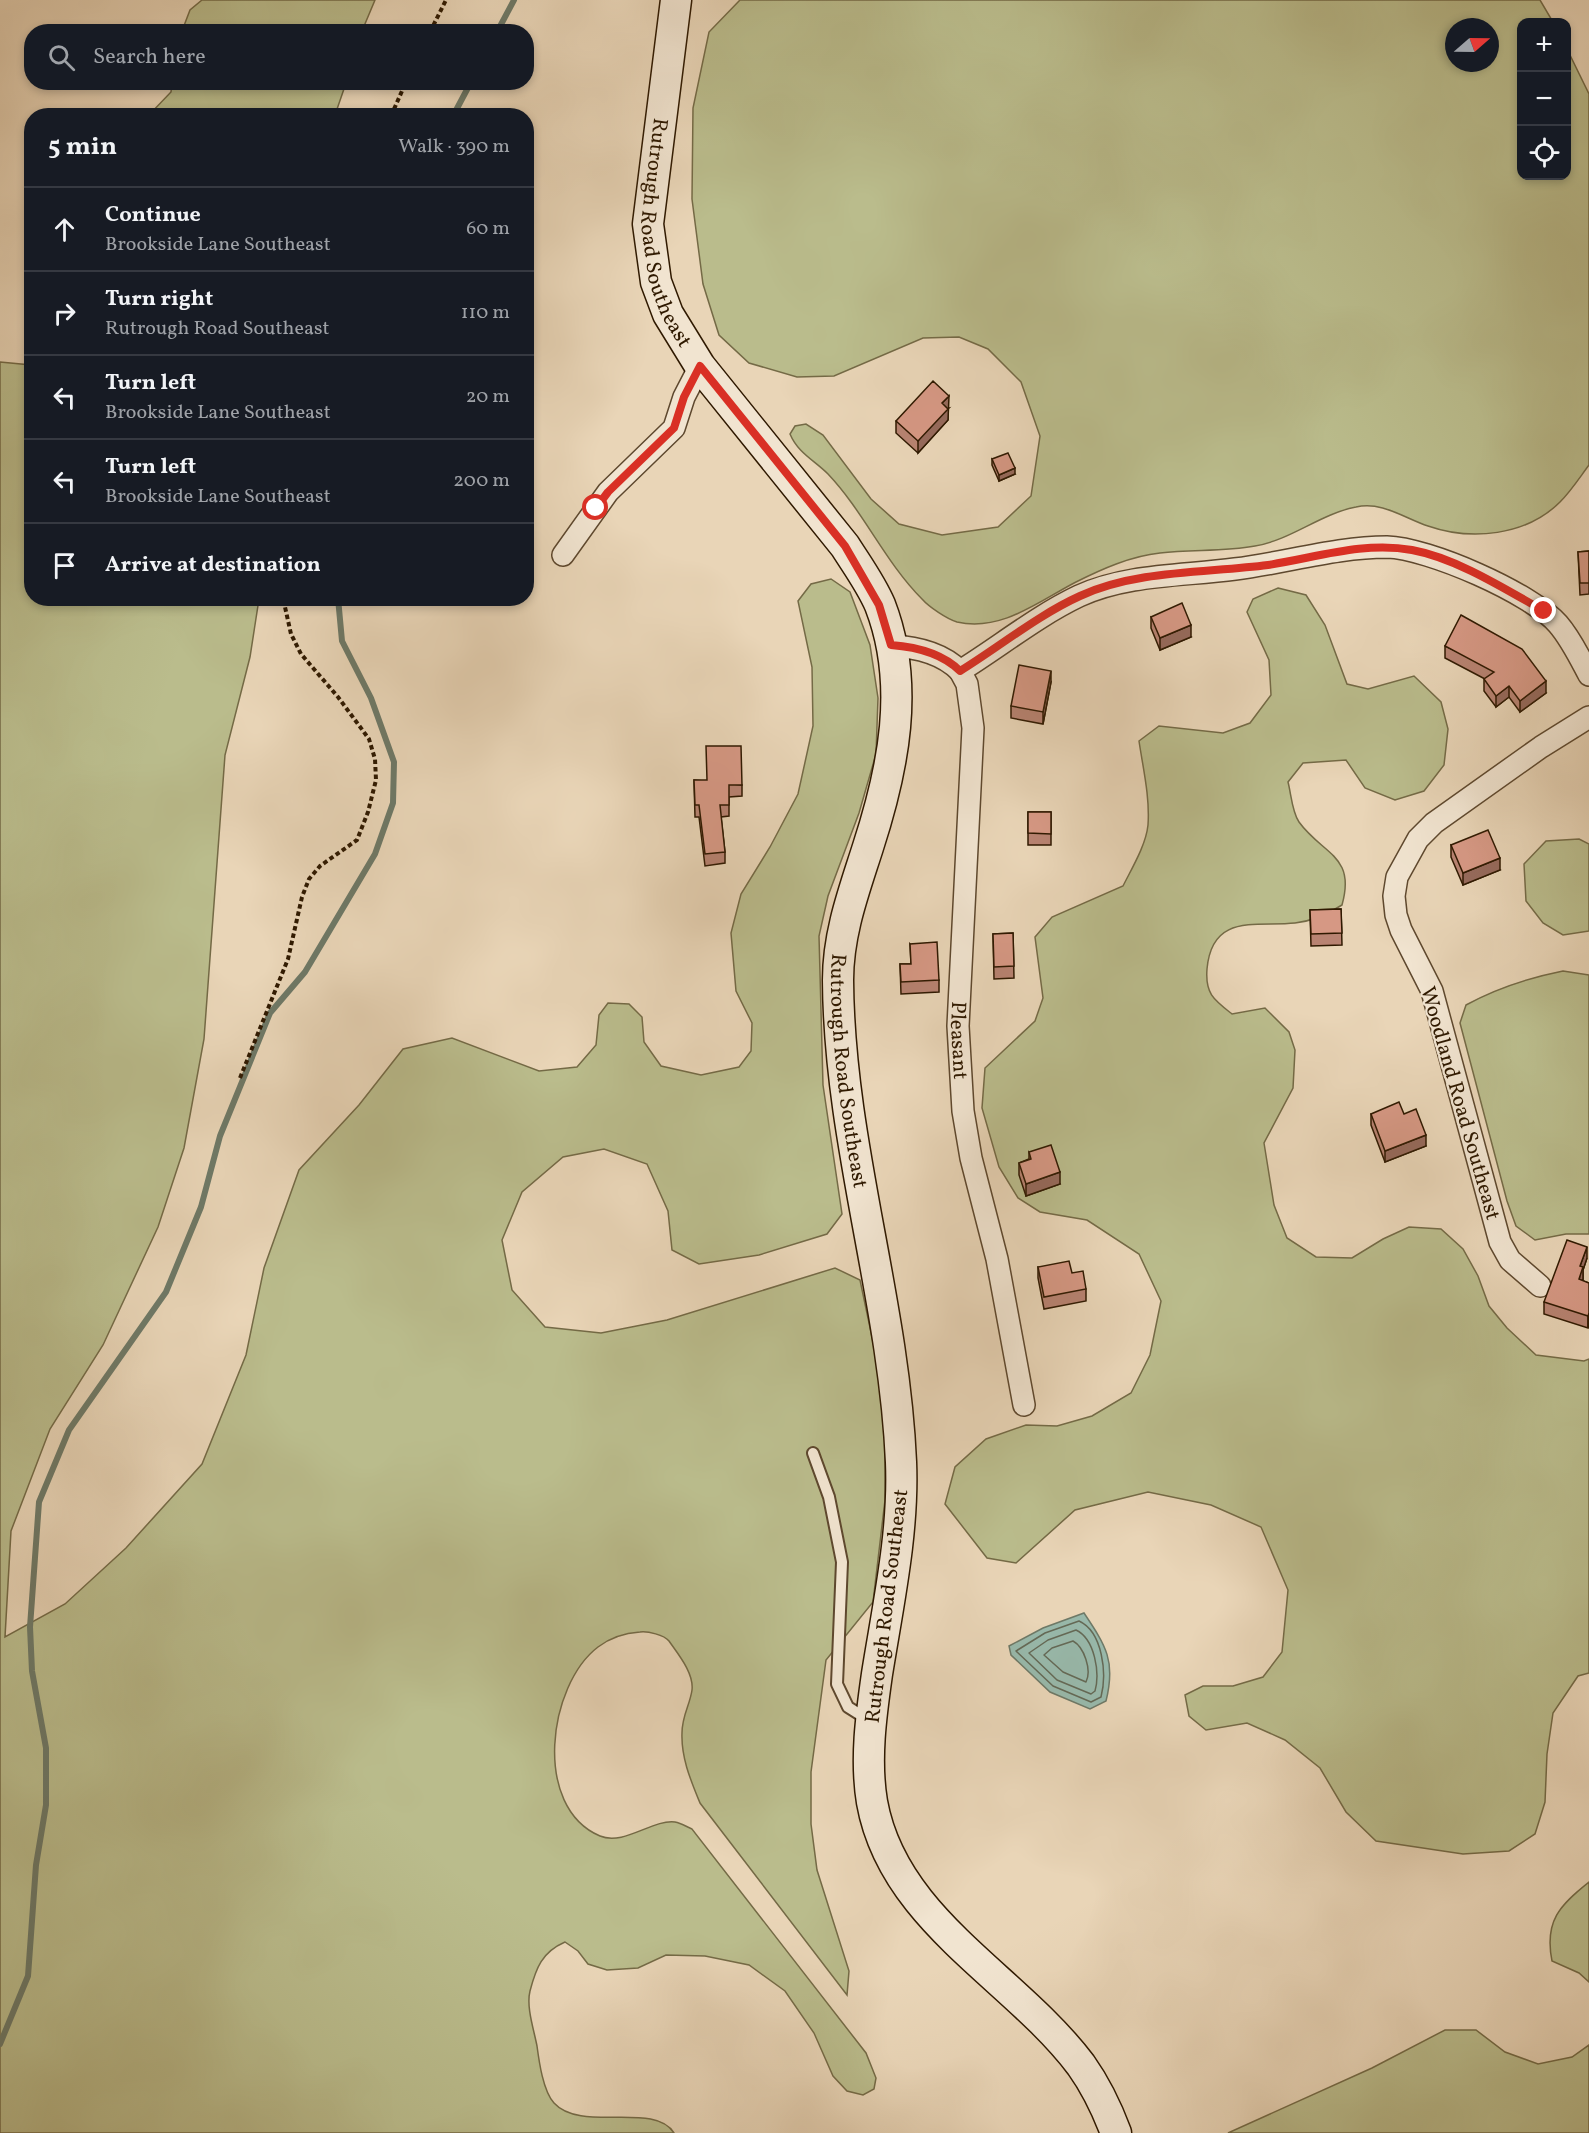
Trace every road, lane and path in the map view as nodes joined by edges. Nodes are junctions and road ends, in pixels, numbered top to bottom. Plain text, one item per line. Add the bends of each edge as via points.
1 (446, 0) edge
2 (676, 0) edge
3 (434, 24) edge
4 (402, 90) edge
5 (395, 108) edge
6 (700, 366) junction
7 (563, 555) dead end
8 (285, 606) edge
9 (891, 645) junction
10 (960, 671) junction
11 (1589, 675) edge
12 (1589, 717) edge
13 (240, 1078) dead end
14 (1540, 1286) dead end
15 (1024, 1405) dead end
16 (813, 1453) dead end
17 (871, 1721) junction
18 (1116, 2133) edge

1 - 3 path
2 - 6 street, Rutrough Road Southeast via 653,171 649,250 668,314
4 - 5 path
6 - 7 street via 674,428 608,492
6 - 9 street, Rutrough Road Southeast via 845,546 879,605
8 - 13 path via 291,634 301,654 369,738 376,780 357,840 320,866 309,879 288,959
9 - 10 street via 937,654
9 - 17 street, Rutrough Road Southeast via 895,674 893,755 883,803 846,913 838,977 852,1135 861,1202 886,1324 901,1464 894,1563
10 - 11 street via 1065,604 1105,586 1389,547 1439,557 1544,611 1559,625
10 - 15 street, Pleasant via 967,684 974,728 958,1026 963,1111 997,1259
12 - 14 street, Woodland Road Southeast via 1434,823 1408,855 1397,877 1394,896 1401,930 1432,991 1500,1242 1510,1260
16 - 17 lane via 829,1497 842,1562 837,1684 848,1707
17 - 18 street, Rutrough Road Southeast via 873,1805 894,1864 915,1897 1080,2064

